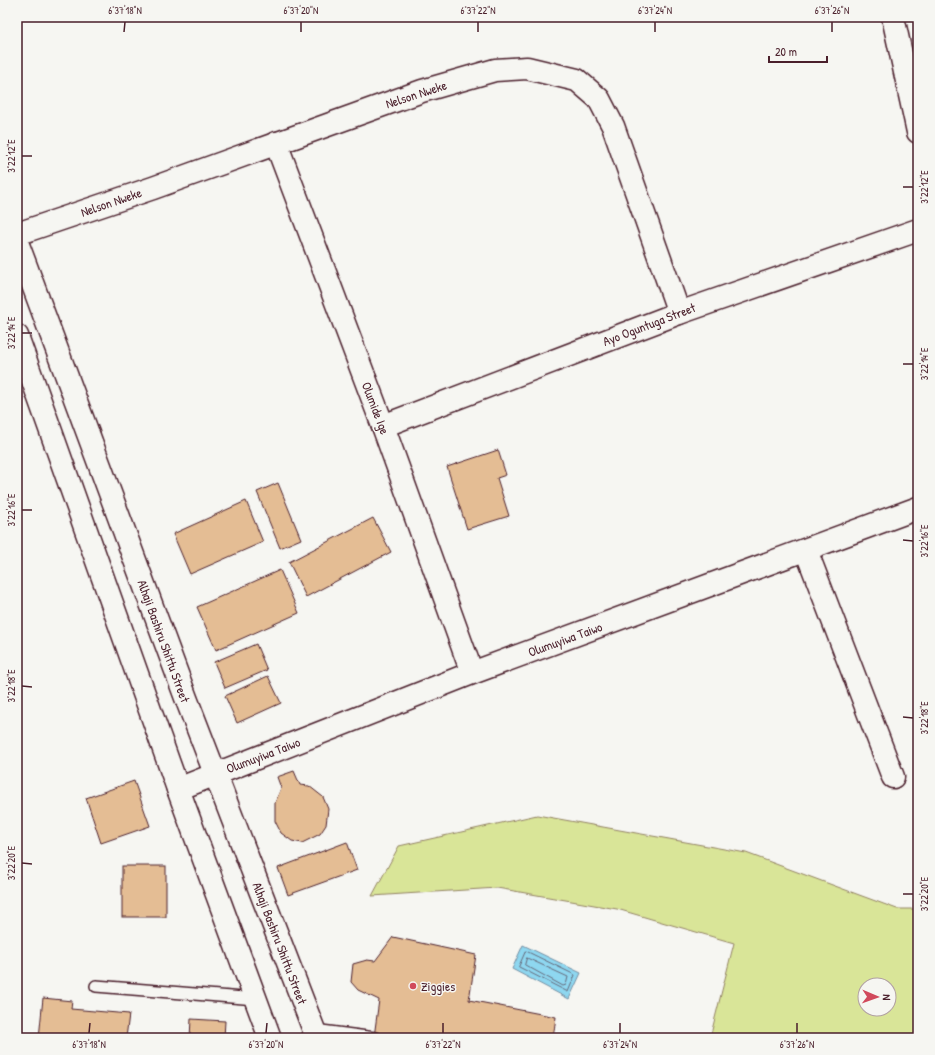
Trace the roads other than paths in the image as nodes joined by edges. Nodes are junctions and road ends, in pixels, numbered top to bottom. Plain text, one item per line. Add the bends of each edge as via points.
1 (893, 17) edge
2 (918, 132) edge
3 (276, 144) junction
4 (918, 230) edge
5 (17, 234) edge
6 (17, 242) edge
7 (679, 312) junction
8 (17, 336) edge
9 (384, 426) junction
10 (918, 508) edge
11 (806, 550) junction
12 (472, 673) junction
13 (214, 774) junction
14 (893, 777) dead end
15 (178, 789) junction
16 (96, 986) dead end
17 (256, 999) junction
18 (315, 1034) edge
19 (270, 1038) edge
20 (375, 1038) edge

1 - 2 street
3 - 5 street, Nelson Nweke
3 - 7 street, Nelson Nweke via 422,91 495,70 527,68 577,80 599,99 613,126
3 - 9 street, Olumide Ige
4 - 7 street, Ayo Oguntuga Street
6 - 13 street, Alhaji Bashiru Shittu Street
7 - 9 street, Ayo Oguntuga Street
8 - 15 street
9 - 12 street, Olumide Ige
10 - 11 street, Olumuyiwa Taiwo
11 - 12 street, Olumuyiwa Taiwo
11 - 14 street
12 - 13 street, Olumuyiwa Taiwo
13 - 15 street, Olumuyiwa Taiwo
13 - 18 street, Alhaji Bashiru Shittu Street
15 - 17 street
16 - 17 lane
17 - 19 street
18 - 20 lane

